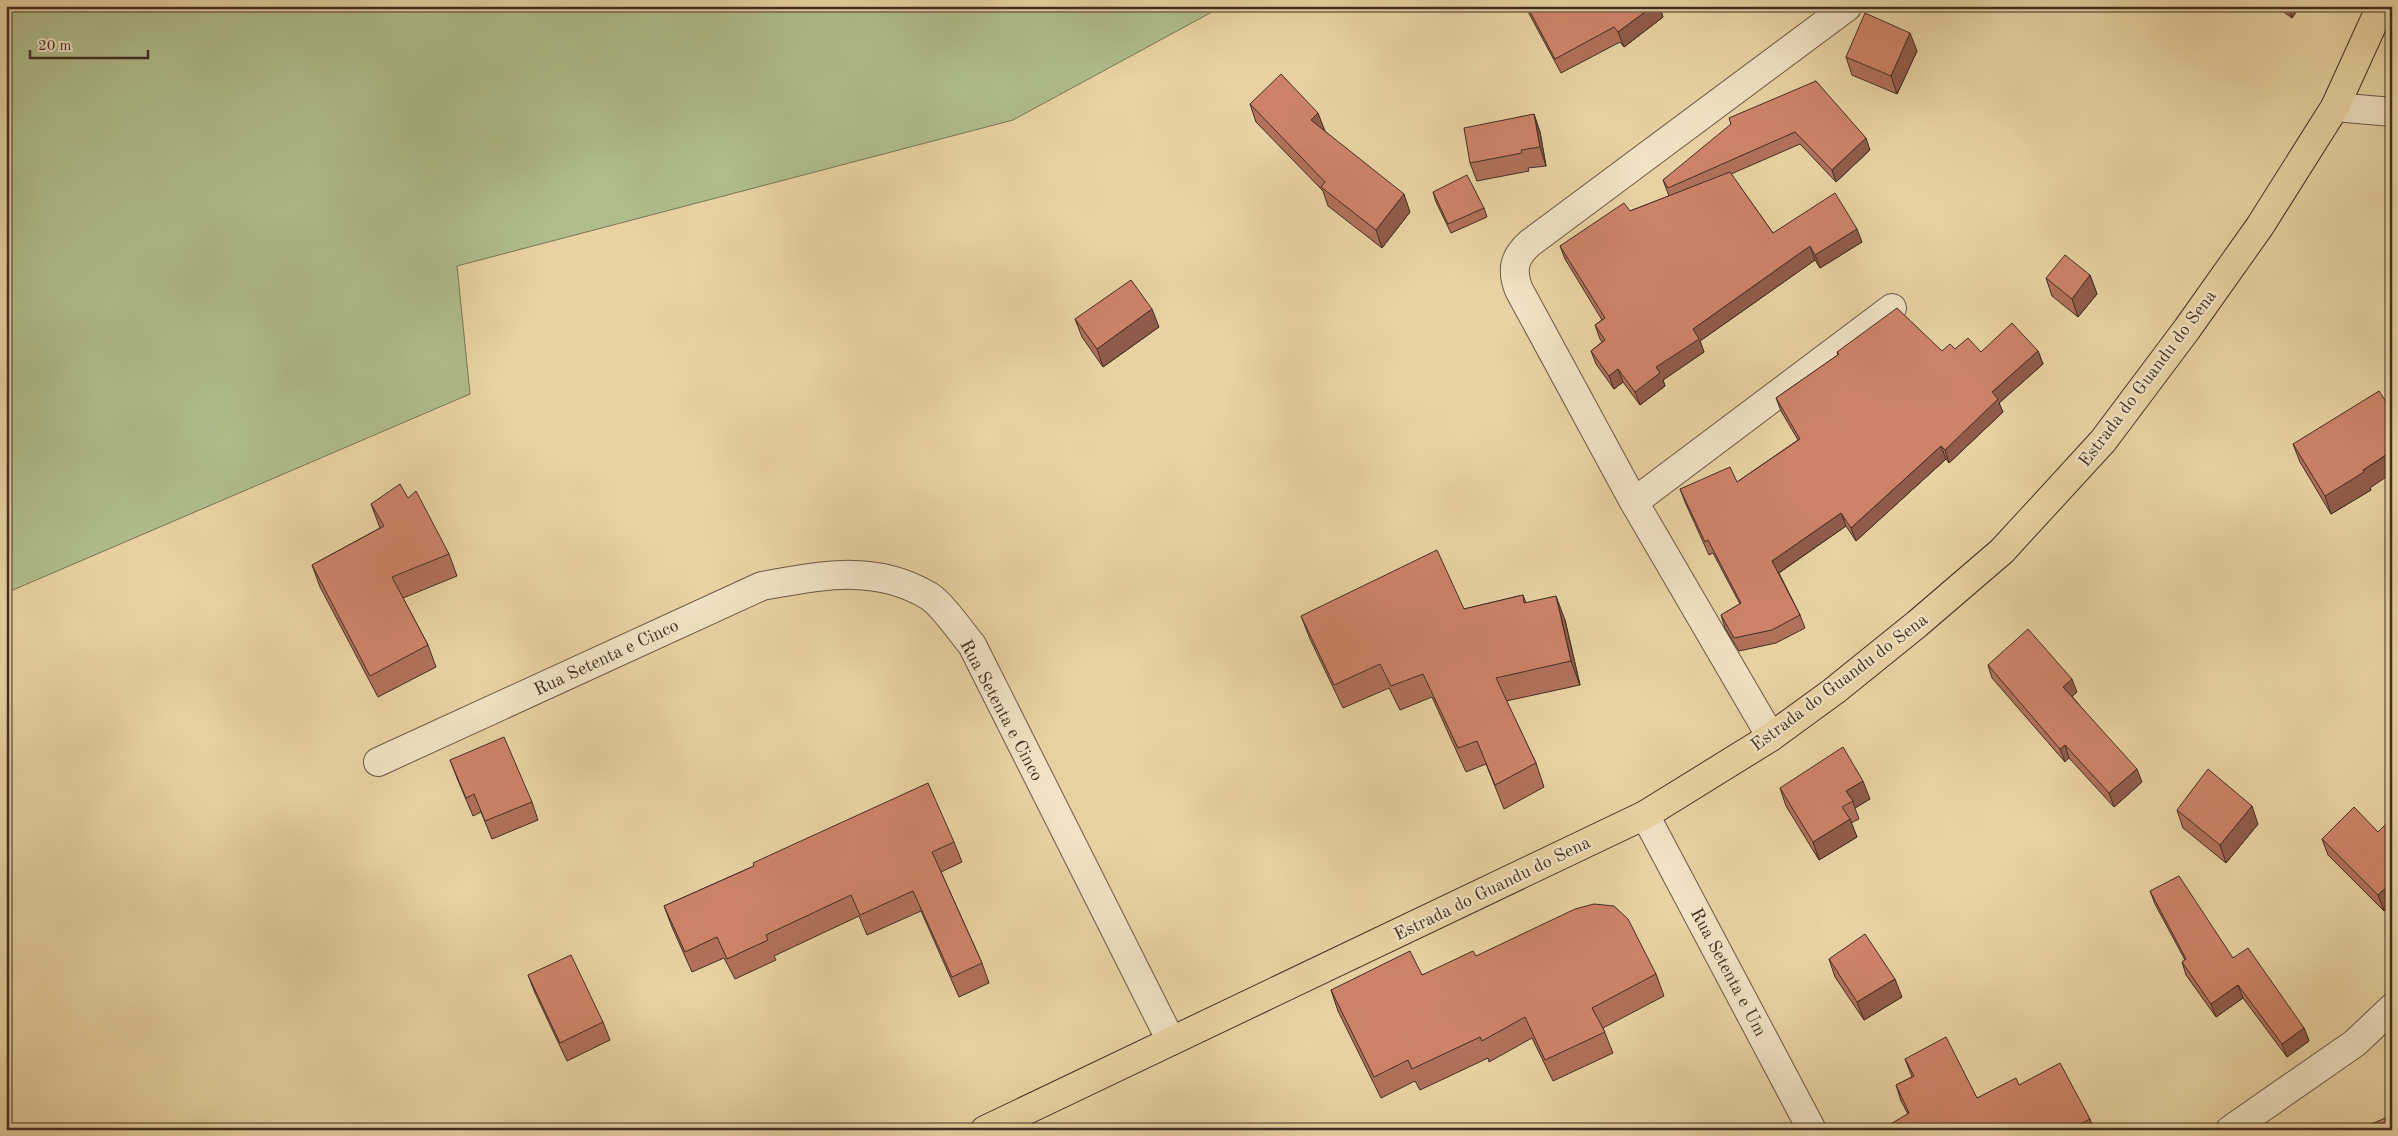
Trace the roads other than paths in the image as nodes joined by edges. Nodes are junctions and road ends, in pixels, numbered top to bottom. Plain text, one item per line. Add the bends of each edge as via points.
1 (2381, 6) edge
2 (1847, 7) edge
3 (2335, 107) junction
4 (2392, 112) edge
5 (1892, 308) dead end
6 (1634, 502) junction
7 (1770, 737) junction
8 (378, 762) dead end
9 (1645, 815) junction
10 (2392, 1008) edge
11 (1171, 1041) junction
12 (985, 1130) edge
13 (1812, 1130) edge
14 (2230, 1130) edge

1 - 3 main road, Estrada do Guandu do Sena
2 - 6 street via 1530,243 1515,262 1519,290
3 - 4 street
3 - 7 main road, Estrada do Guandu do Sena via 2260,226 2103,441 2002,551 1834,691
5 - 6 street
6 - 7 street
7 - 9 main road, Estrada do Guandu do Sena
8 - 11 street, Rua Setenta e Cinco via 762,586 831,574 884,576 930,597 972,645
9 - 11 main road, Estrada do Guandu do Sena
9 - 13 street, Rua Setenta e Um
10 - 14 street via 2355,1043
11 - 12 main road, Estrada do Guandu do Sena

